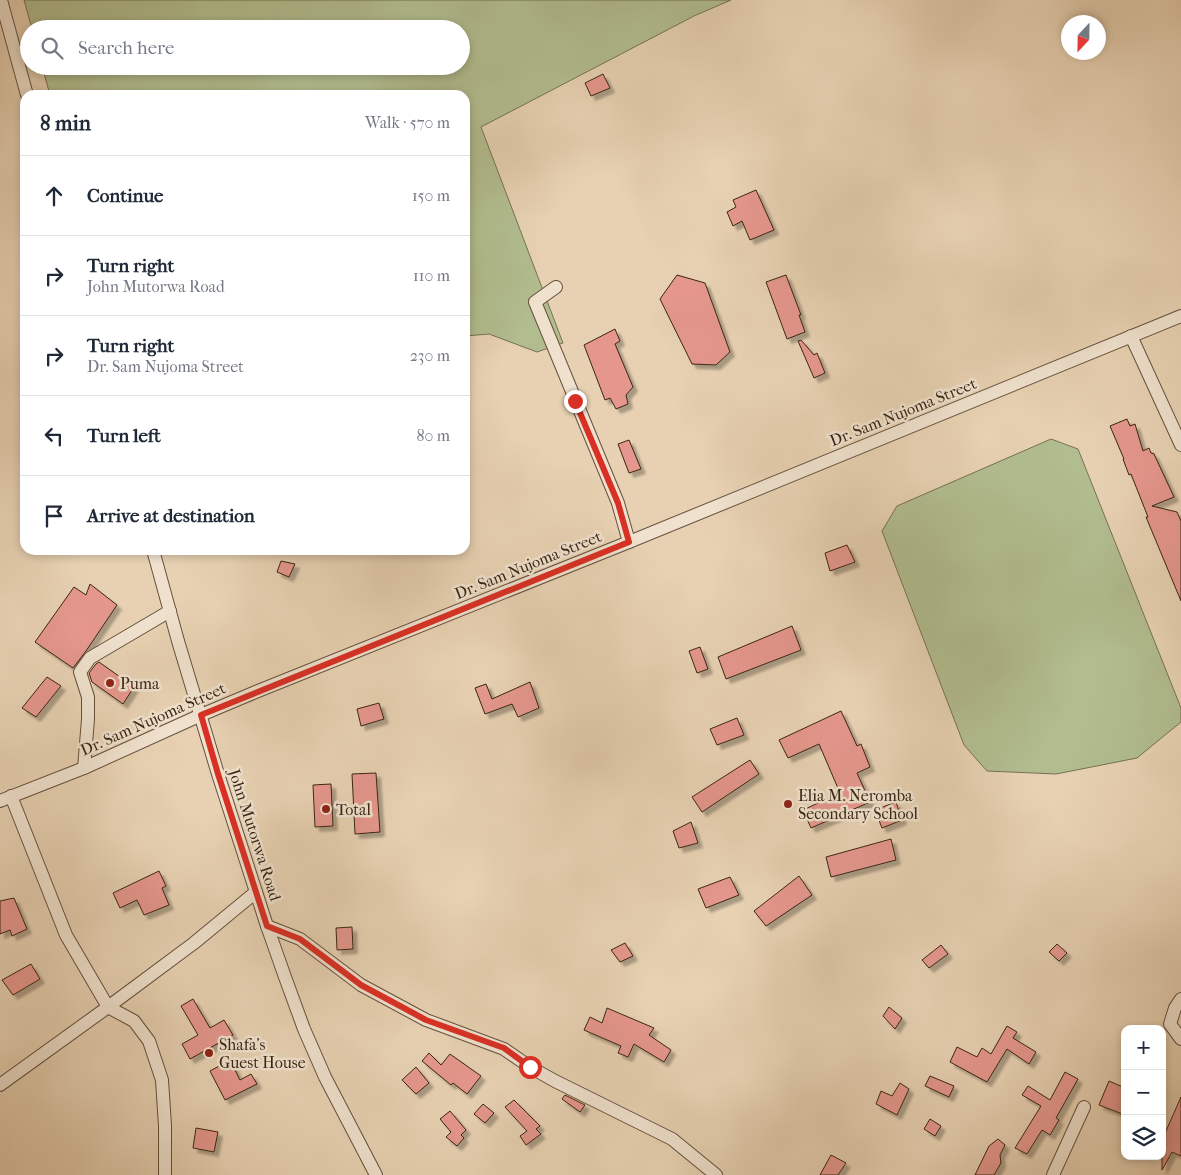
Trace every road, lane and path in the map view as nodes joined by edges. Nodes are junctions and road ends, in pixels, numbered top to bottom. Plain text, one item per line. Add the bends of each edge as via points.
1 (0, 0) edge
2 (20, 70) edge
3 (21, 75) edge
4 (26, 90) edge
5 (556, 287) dead end
6 (1181, 316) edge
7 (1131, 336) junction
8 (1181, 445) edge
9 (629, 542) junction
10 (155, 555) edge
11 (170, 611) junction
12 (201, 715) junction
13 (84, 768) junction
14 (5, 798) edge
15 (256, 892) junction
16 (267, 926) junction
17 (1181, 999) edge
18 (108, 1007) junction
19 (1181, 1039) edge
20 (0, 1085) edge
21 (1084, 1108) dead end
22 (165, 1175) edge
23 (376, 1175) edge
24 (716, 1175) edge
25 (1053, 1175) edge

1 - 2 street
3 - 4 street
5 - 9 street via 535,302 618,503
6 - 7 street, Dr. Sam Nujoma Street
7 - 8 street
7 - 9 street, Dr. Sam Nujoma Street
9 - 12 street, Dr. Sam Nujoma Street
10 - 11 street, John Mutorwa Road
11 - 12 street, John Mutorwa Road
11 - 13 street via 90,658 80,672 88,697
12 - 13 street, Dr. Sam Nujoma Street
12 - 15 street, John Mutorwa Road
13 - 14 street, Dr. Sam Nujoma Street
14 - 18 street via 66,935
15 - 16 street, John Mutorwa Road
15 - 18 street
16 - 23 street, John Mutorwa Road via 325,1077
16 - 24 street via 300,939 361,985 426,1020 504,1048 555,1081 672,1139
17 - 19 street via 1170,1024
18 - 20 street
18 - 22 street via 134,1021 152,1049 162,1080
21 - 25 street

